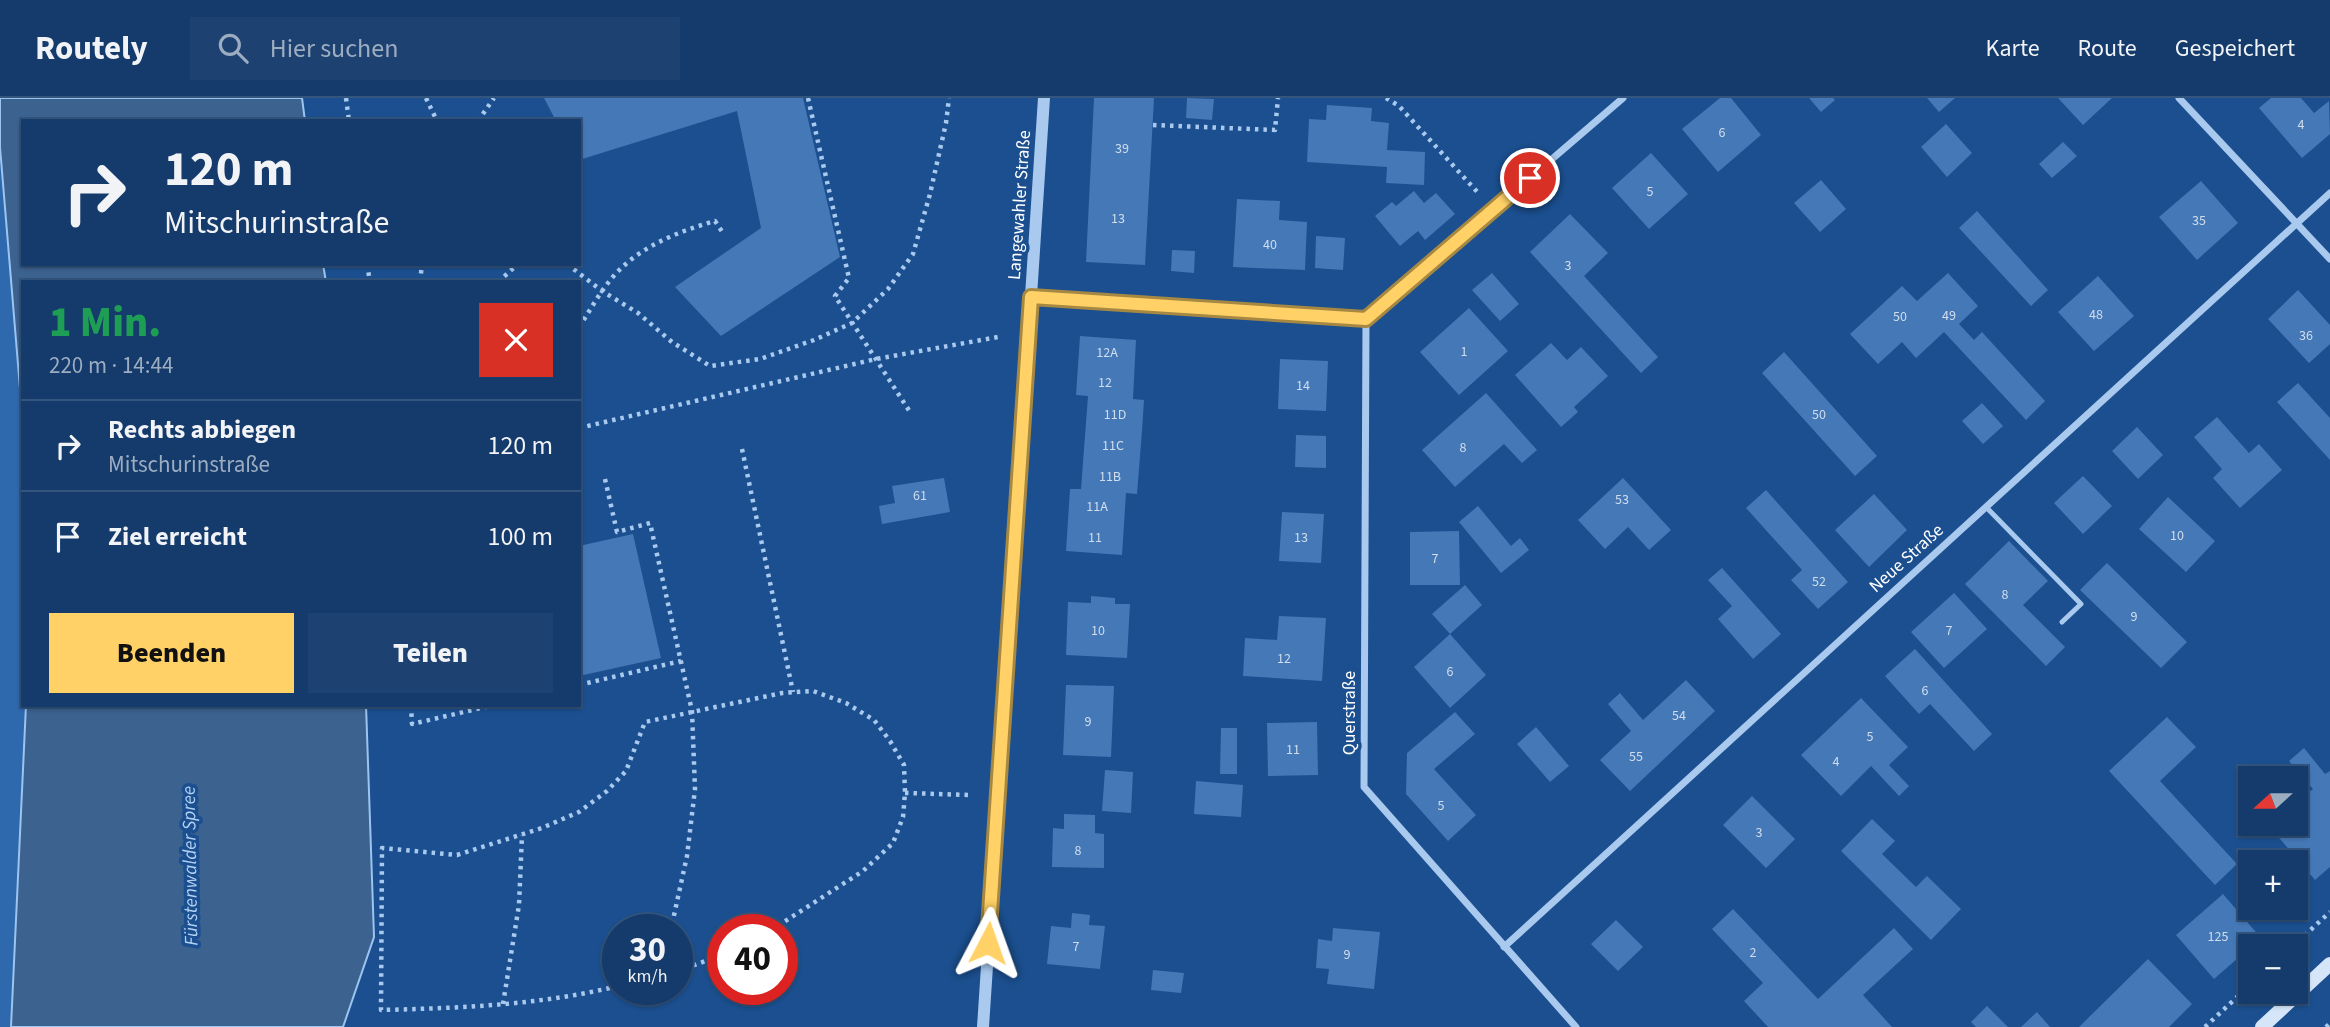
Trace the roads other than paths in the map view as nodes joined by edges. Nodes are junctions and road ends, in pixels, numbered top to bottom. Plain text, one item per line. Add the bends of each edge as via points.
1 (1044, 98) edge
2 (1623, 98) edge
3 (2179, 98) edge
4 (2330, 193) edge
5 (2297, 223) junction
6 (2330, 259) edge
7 (1031, 297) junction
8 (1366, 319) junction
9 (1986, 507) junction
10 (2062, 622) dead end
11 (1504, 947) junction
12 (2330, 964) edge
13 (983, 1027) edge
14 (1577, 1027) edge
15 (2262, 1027) edge

1 - 7 street, Langewahler Straße
2 - 8 street
3 - 5 street
4 - 5 street, Neue Straße
5 - 6 street
5 - 9 street, Neue Straße
7 - 8 street
7 - 13 street, Langewahler Straße
8 - 11 street, Querstraße via 1364,787
9 - 10 lane via 2081,604
9 - 11 street, Neue Straße
11 - 14 street, Querstraße
12 - 15 main road

